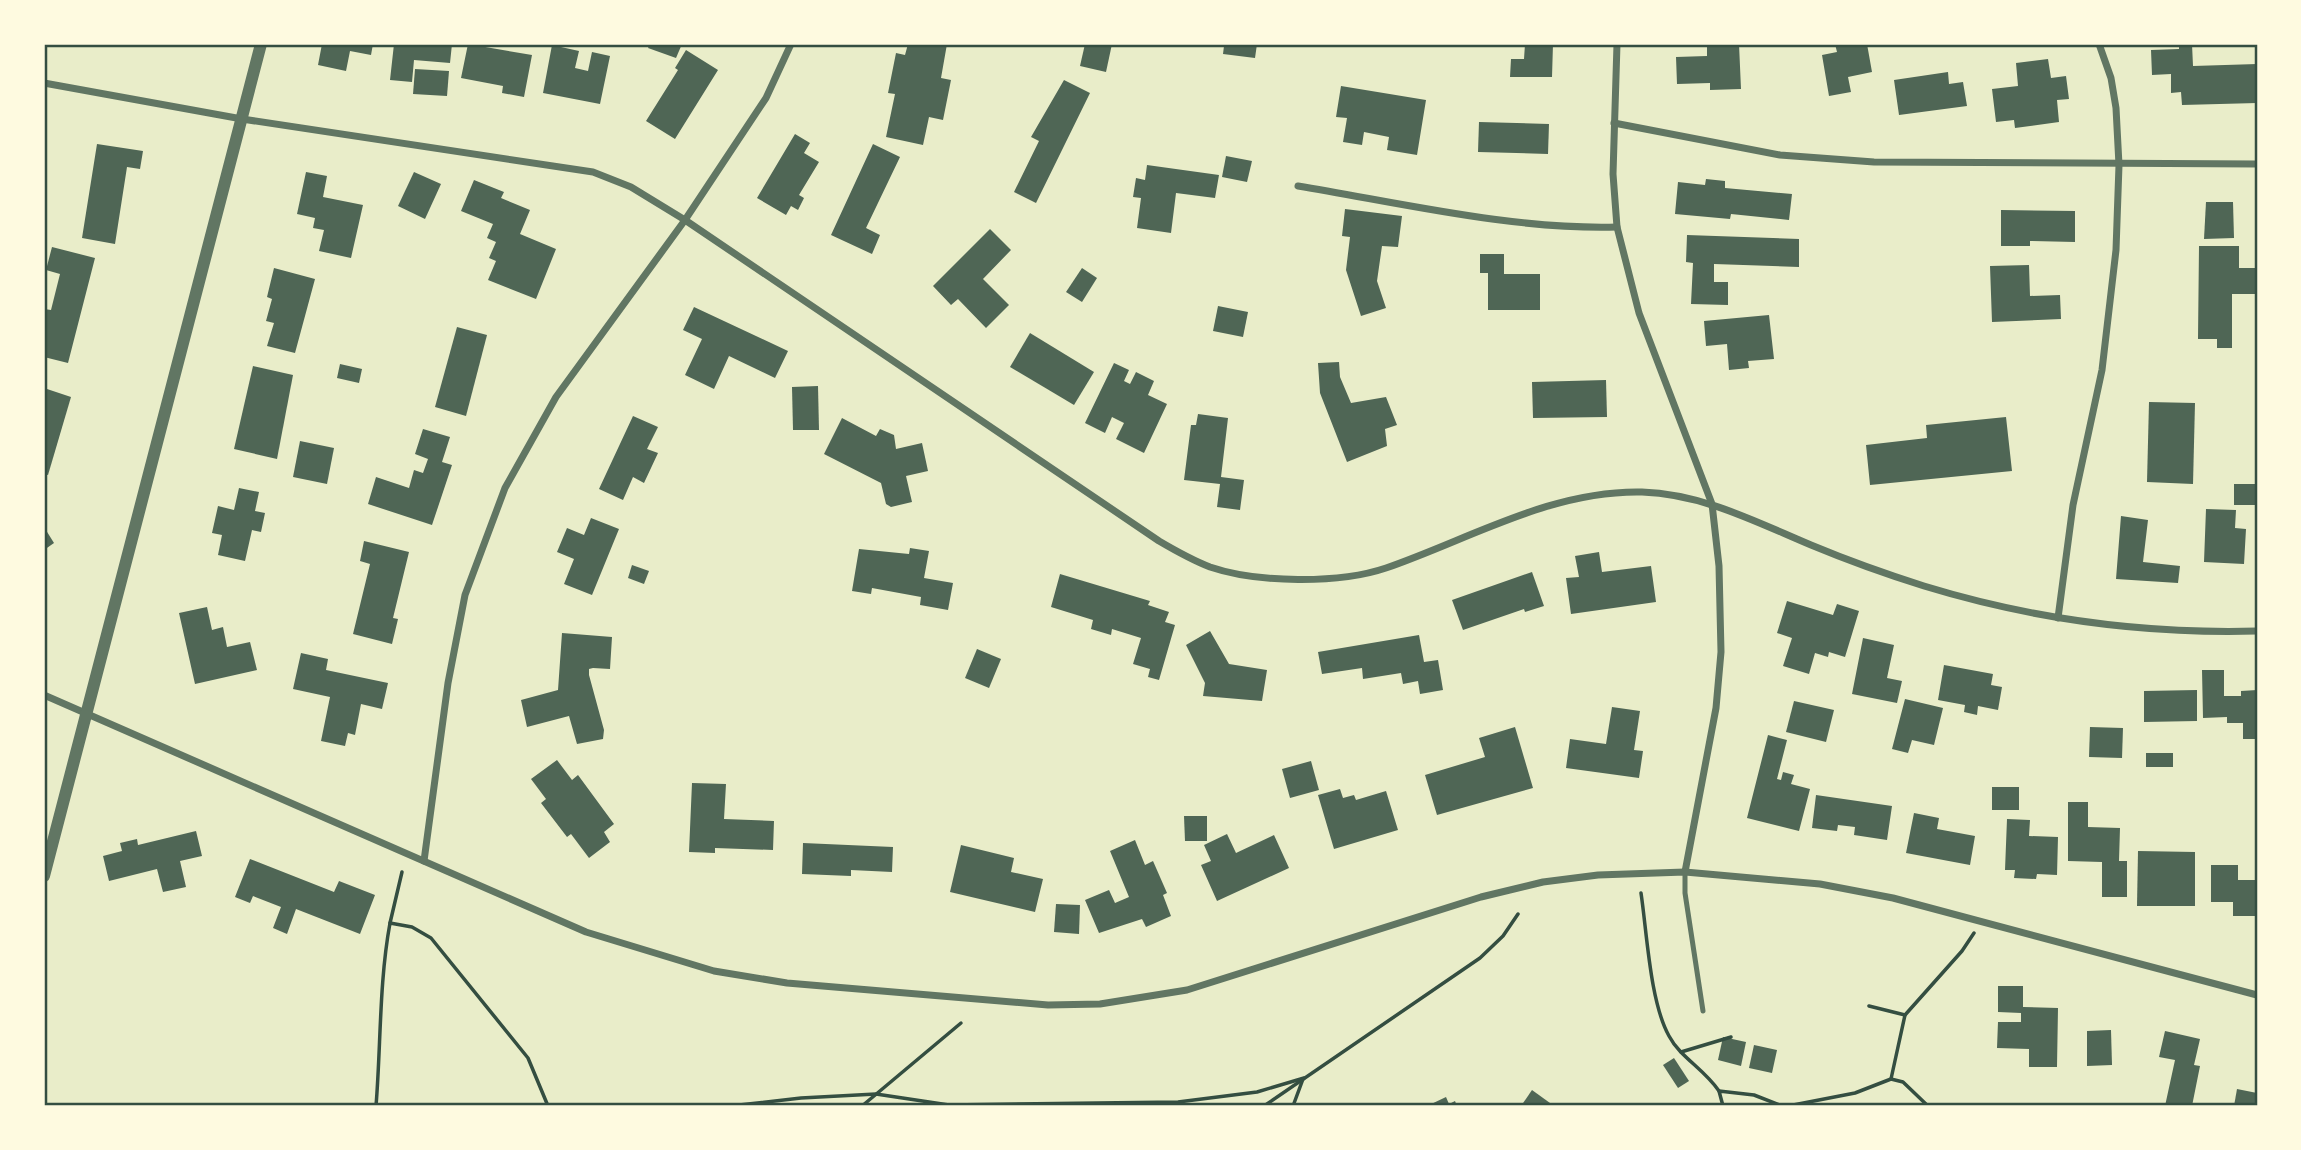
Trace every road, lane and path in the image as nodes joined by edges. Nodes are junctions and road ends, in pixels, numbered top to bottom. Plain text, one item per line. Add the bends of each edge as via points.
1 (261, 44) edge
2 (791, 44) edge
3 (1617, 44) edge
4 (2099, 44) edge
5 (44, 83) edge
6 (242, 119) junction
7 (1615, 123) junction
8 (2119, 164) junction
9 (2257, 164) edge
10 (1298, 187) dead end
11 (685, 220) junction
12 (1616, 227) junction
13 (1712, 504) junction
14 (2058, 618) junction
15 (2257, 631) edge
16 (44, 695) edge
17 (87, 712) junction
18 (424, 861) junction
19 (402, 872) dead end
20 (1685, 872) junction
21 (44, 876) edge
22 (1641, 893) dead end
23 (1518, 914) dead end
24 (1977, 920) junction
25 (390, 923) junction
26 (2257, 995) edge
27 (1869, 1006) dead end
28 (1703, 1011) dead end
29 (1905, 1015) junction
30 (961, 1023) dead end
31 (1731, 1037) dead end
32 (1681, 1052) junction
33 (1304, 1078) junction
34 (1891, 1079) junction
35 (1719, 1091) junction
36 (876, 1094) junction
37 (376, 1106) edge
38 (548, 1106) edge
39 (730, 1106) edge
40 (862, 1106) edge
41 (1264, 1106) edge
42 (1293, 1106) edge
43 (1723, 1106) edge
44 (1783, 1106) edge
45 (1788, 1106) edge
46 (1928, 1106) edge

1 - 6 street
2 - 11 street via 766,98
3 - 7 street
4 - 8 street via 2111,78
5 - 6 street
6 - 11 street via 593,172 631,187
6 - 17 street
7 - 8 street via 1780,155 1874,162
7 - 12 street
8 - 9 street
8 - 14 street via 2112,304 2073,505
10 - 12 street via 1534,224
11 - 13 street via 1159,541 1212,567 1309,579 1346,575 1383,569 1522,514 1587,497 1643,492
11 - 18 street via 556,397 505,488 465,595
12 - 13 street via 1639,313
13 - 14 street via 1924,586
13 - 20 street via 1721,652 1707,770
14 - 15 street via 2176,631
16 - 17 street
17 - 18 street
17 - 21 street
18 - 20 street via 586,932 714,971 787,983 1048,1005 1100,1004 1187,990 1481,897 1543,882
19 - 25 path
20 - 24 street via 1820,884
20 - 28 lane
22 - 32 path via 1661,1016
23 - 33 path via 1480,957
24 - 26 street
24 - 29 path via 1972,938
25 - 37 path via 382,968
25 - 38 path via 412,927 430,938 528,1058
27 - 29 path
29 - 34 path
30 - 36 path
31 - 32 path
32 - 35 path via 1707,1073
33 - 36 path via 1257,1093 1166,1103 949,1105
33 - 41 path
33 - 42 path
34 - 45 path via 1855,1093
34 - 46 path via 1903,1082
35 - 43 path
35 - 44 path via 1754,1095
36 - 39 path
36 - 40 path

